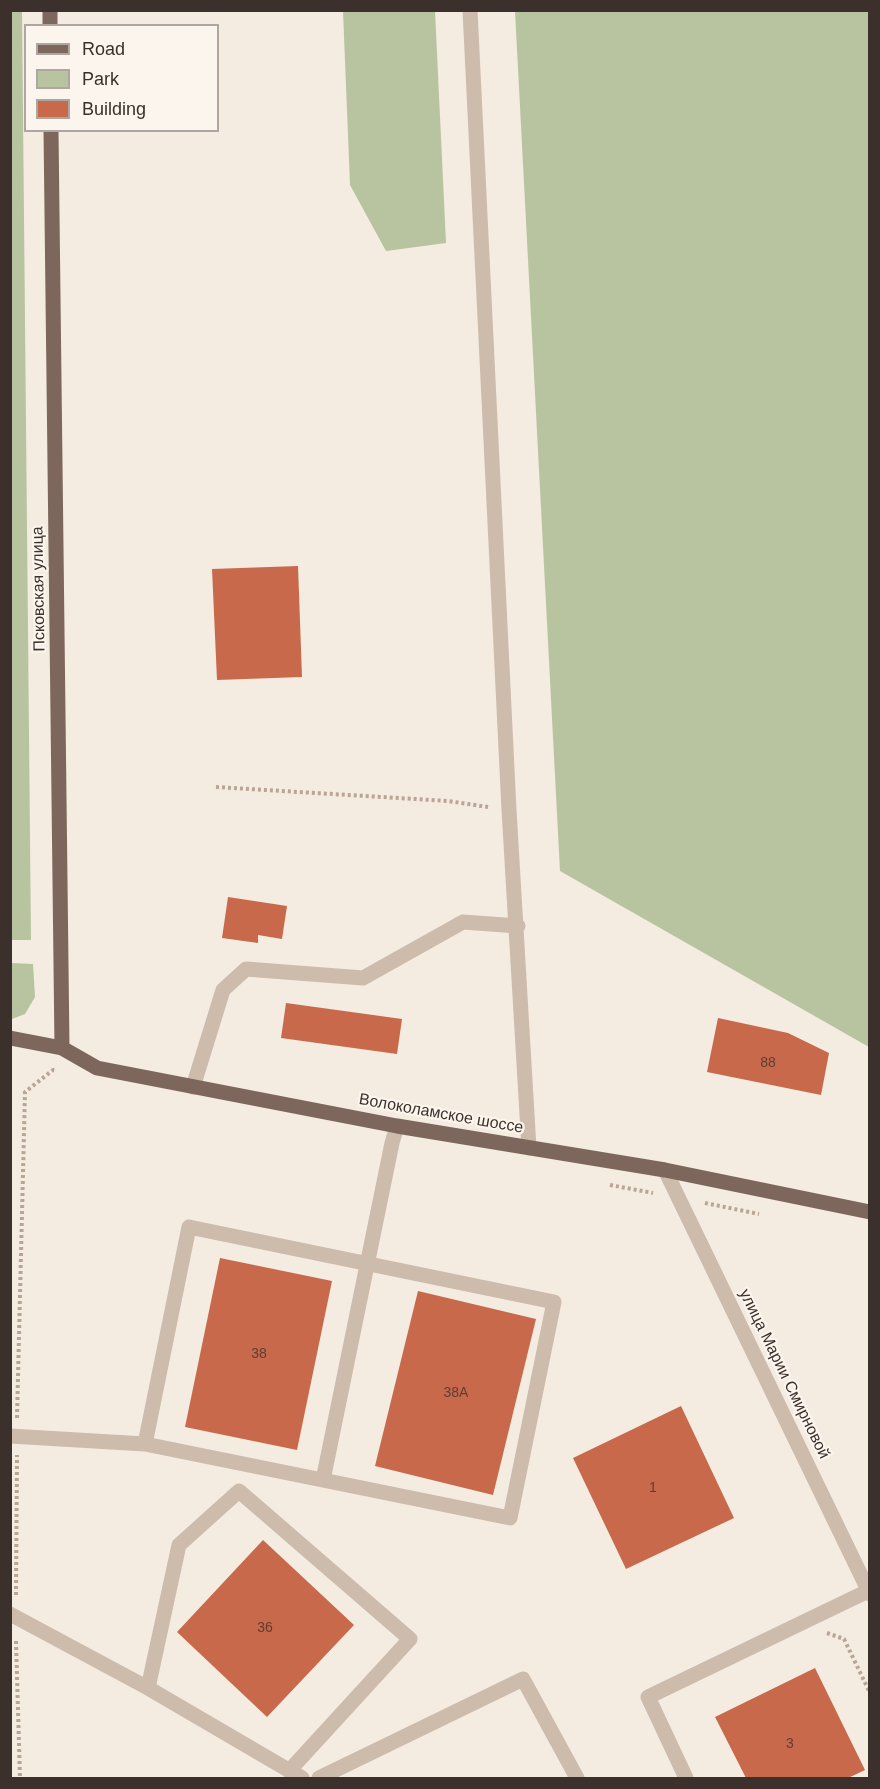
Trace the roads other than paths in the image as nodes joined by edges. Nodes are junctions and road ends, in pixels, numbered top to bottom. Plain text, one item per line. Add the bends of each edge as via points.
1 (470, 10) edge
2 (51, 132) edge
3 (518, 926) junction
4 (10, 1038) edge
5 (62, 1048) junction
6 (193, 1087) junction
7 (398, 1126) junction
8 (529, 1148) junction
9 (665, 1170) junction
10 (870, 1212) edge
11 (367, 1264) junction
12 (10, 1436) edge
13 (145, 1444) junction
14 (323, 1480) junction
15 (869, 1593) edge
16 (10, 1614) edge
17 (148, 1688) junction
18 (289, 1771) junction
19 (302, 1779) edge
20 (319, 1779) edge
21 (577, 1779) edge
22 (686, 1779) edge

1 - 3 street
2 - 5 main road, Псковская улица
3 - 6 street via 464,922 363,978 246,969 223,990
3 - 8 street
4 - 5 main road, Волоколамское шоссе
5 - 6 main road, Волоколамское шоссе via 97,1068
6 - 7 main road, Волоколамское шоссе
7 - 8 main road, Волоколамское шоссе
7 - 11 street
8 - 9 main road, Волоколамское шоссе
9 - 10 main road, Волоколамское шоссе
9 - 15 street, улица Марии Смирновой
11 - 13 street via 189,1227
11 - 14 street
11 - 14 street via 554,1302 510,1518
12 - 13 street
13 - 14 street
15 - 22 street via 648,1697
16 - 17 street
17 - 18 street
17 - 18 street via 179,1545 239,1491 410,1639
18 - 19 street
20 - 21 street via 523,1680

